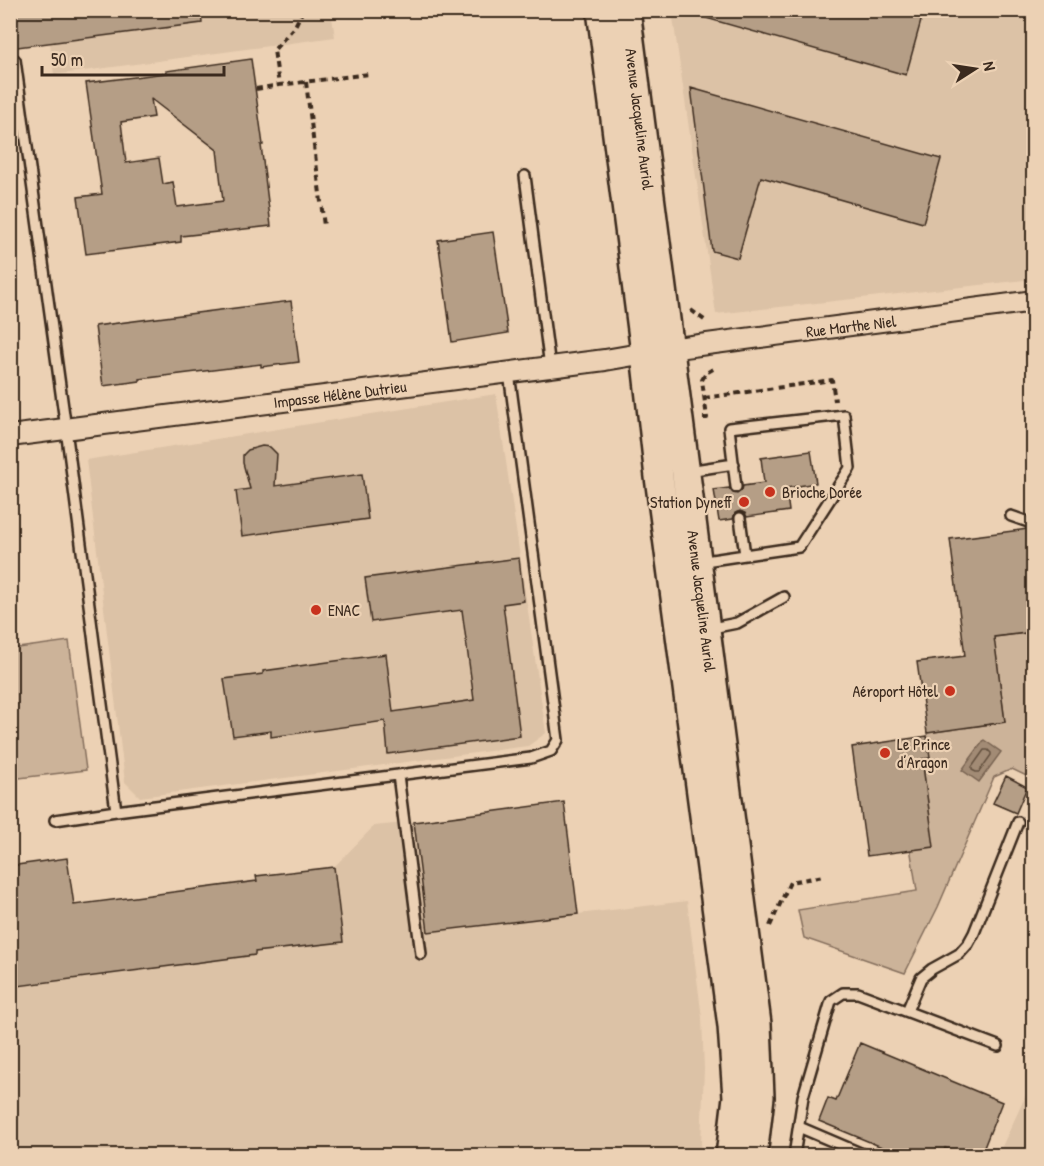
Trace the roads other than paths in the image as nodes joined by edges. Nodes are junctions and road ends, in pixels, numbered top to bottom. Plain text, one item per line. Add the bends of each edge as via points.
1 (602, 10) edge
2 (626, 10) edge
3 (15, 60) dead end
4 (525, 176) dead end
5 (1034, 301) edge
6 (657, 351) junction
7 (550, 367) junction
8 (509, 372) junction
9 (66, 429) junction
10 (10, 436) edge
11 (734, 464) junction
12 (686, 472) junction
13 (736, 487) dead end
14 (1011, 516) dead end
15 (740, 518) dead end
16 (1034, 524) edge
17 (745, 555) junction
18 (696, 562) junction
19 (784, 597) dead end
20 (705, 629) junction
21 (398, 775) junction
22 (116, 811) junction
23 (55, 820) dead end
24 (1018, 822) dead end
25 (421, 954) dead end
26 (907, 1011) junction
27 (998, 1046) dead end
28 (799, 1127) junction
29 (730, 1155) edge
30 (753, 1155) edge
31 (794, 1155) edge
32 (867, 1155) edge

1 - 6 main road, Avenue Jacqueline Auriol
2 - 6 main road, Avenue Jacqueline Auriol
3 - 9 lane
4 - 7 lane
5 - 6 street, Rue Marthe Niel
6 - 7 street, Impasse Hélène Dutrieu
6 - 12 main road, Avenue Jacqueline Auriol
6 - 29 main road, Avenue Jacqueline Auriol via 662,501 732,1026 737,1097
7 - 8 street, Impasse Hélène Dutrieu
8 - 9 street, Impasse Hélène Dutrieu
8 - 21 lane via 558,740 550,751 531,758
9 - 10 street, Impasse Hélène Dutrieu
9 - 22 lane
11 - 12 lane
11 - 13 lane
11 - 17 lane via 729,428 844,415 850,468 799,547
12 - 18 main road, Avenue Jacqueline Auriol
14 - 16 lane
15 - 17 lane
17 - 18 lane
18 - 20 main road, Avenue Jacqueline Auriol
19 - 20 lane via 737,623
20 - 30 main road, Avenue Jacqueline Auriol via 757,1024 760,1097
21 - 22 lane
21 - 25 lane
22 - 23 lane
24 - 26 lane via 968,944 921,978
26 - 27 lane
26 - 28 lane via 858,993 843,993 831,1001 803,1097
28 - 31 lane
28 - 32 lane

